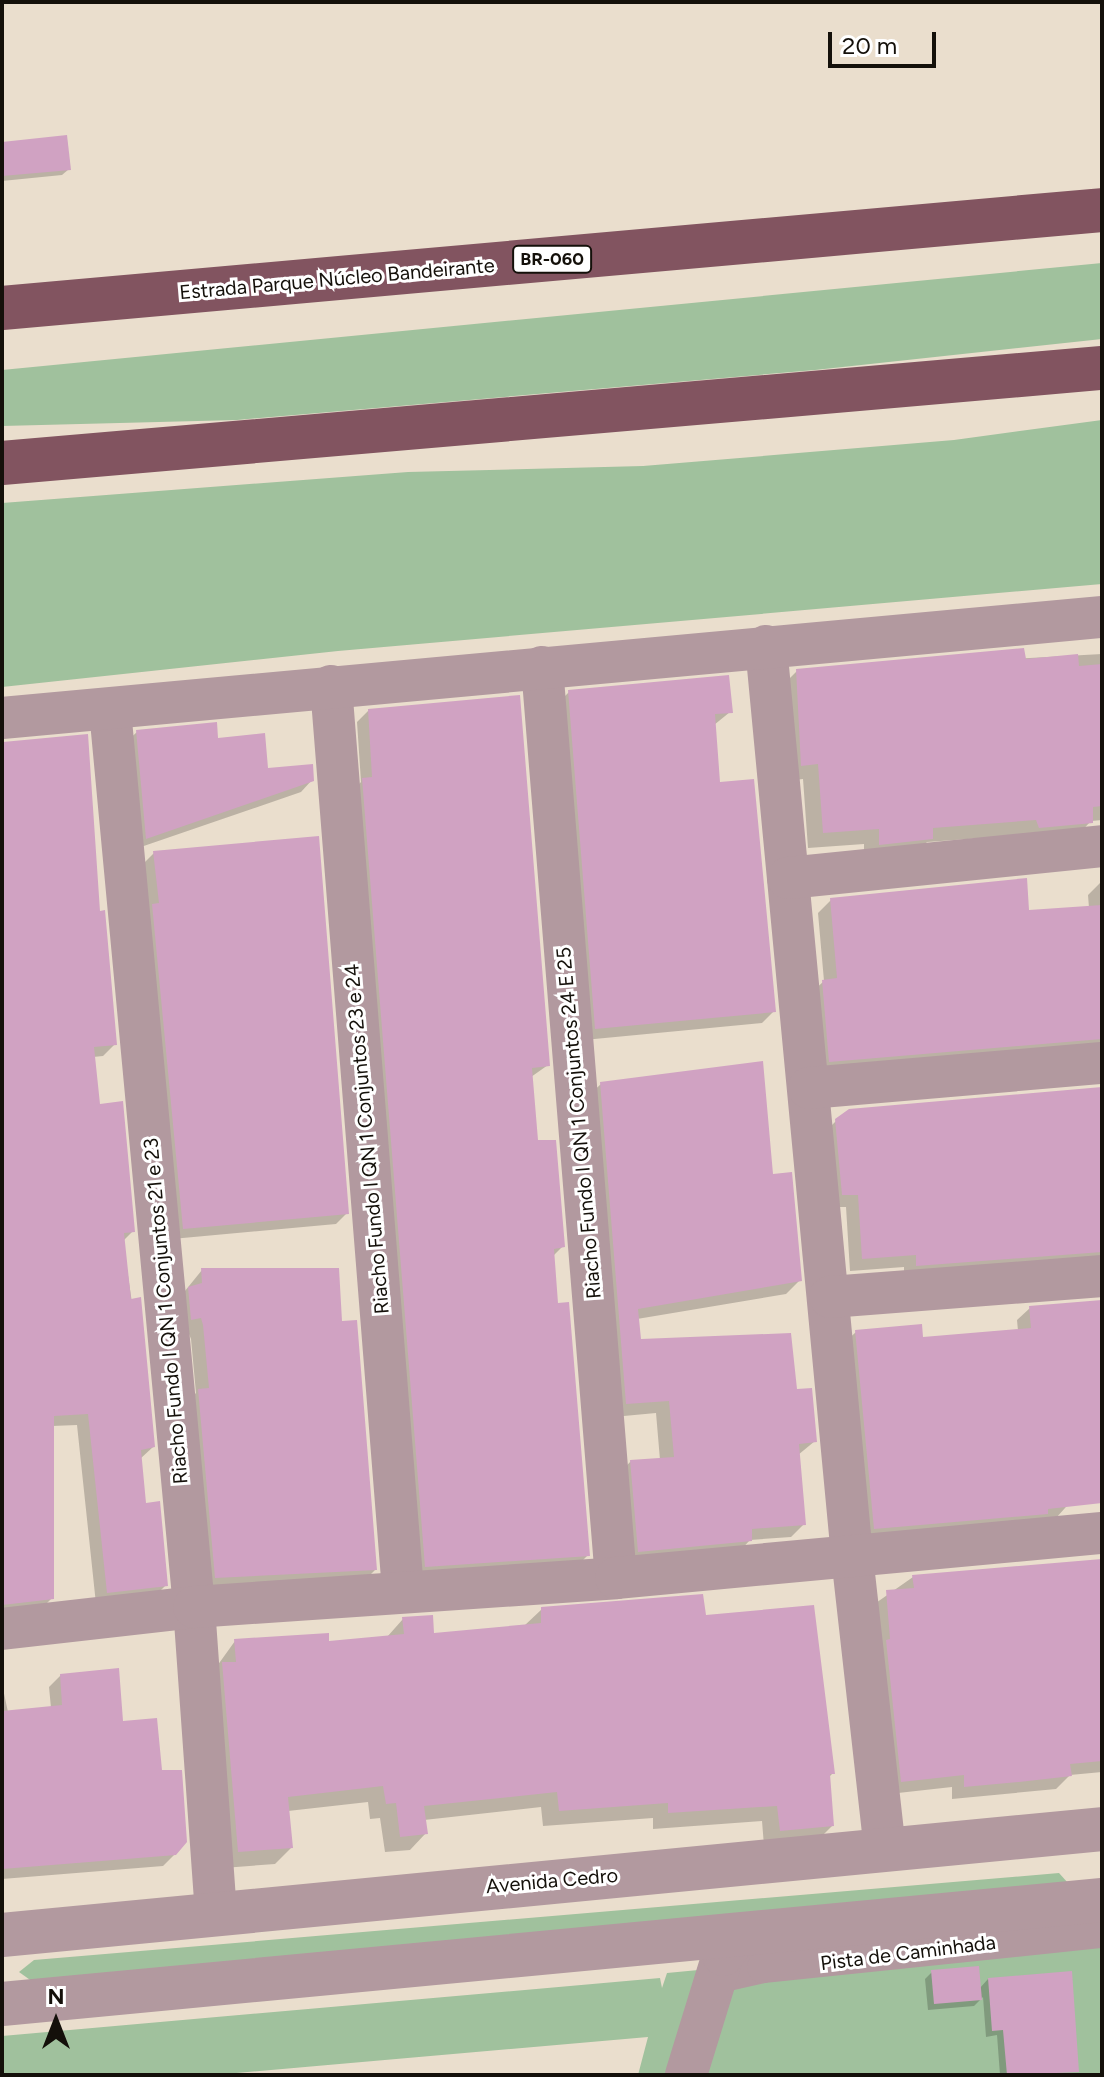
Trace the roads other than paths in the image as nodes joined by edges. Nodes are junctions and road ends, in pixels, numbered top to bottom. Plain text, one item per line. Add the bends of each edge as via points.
1 (1102, 210) edge
2 (15, 305) edge
3 (1102, 368) edge
4 (2, 463) edge
5 (1102, 617) edge
6 (766, 646) junction
7 (542, 667) junction
8 (331, 686) junction
9 (110, 710) junction
10 (2, 718) edge
11 (1102, 846) edge
12 (788, 878) junction
13 (1102, 1063) edge
14 (809, 1088) junction
15 (1102, 1276) edge
16 (830, 1297) junction
17 (1102, 1533) edge
18 (852, 1556) junction
19 (616, 1578) junction
20 (403, 1591) junction
21 (194, 1607) junction
22 (2, 1629) edge
23 (1088, 1830) edge
24 (885, 1850) junction
25 (1099, 1911) edge
26 (216, 1913) junction
27 (737, 1936) junction
28 (11, 1942) edge
29 (678, 1942) junction
30 (715, 1978) junction
31 (9, 2001) edge
32 (686, 2075) edge

1 - 2 highway, Estrada Parque Núcleo Bandeirante / BR-060
3 - 4 highway
5 - 6 street
6 - 7 street
6 - 12 street
7 - 8 street
7 - 19 street, Riacho Fundo I QN 1 Conjuntos 24 E 25
8 - 9 street
8 - 20 street, Riacho Fundo I QN 1 Conjuntos 23 e 24
9 - 10 street
9 - 21 street, Riacho Fundo I QN 1 Conjuntos 21 e 23
11 - 12 street
12 - 14 street
13 - 14 street
14 - 16 street
15 - 16 street
16 - 18 street
17 - 18 street
18 - 19 street
18 - 24 street
19 - 20 street
20 - 21 street
21 - 22 street
21 - 26 street, Riacho Fundo I QN 1 Conjuntos 21 e 23
23 - 24 street, Avenida Cedro
23 - 25 street via 1096,1856
24 - 26 street, Avenida Cedro
25 - 27 street
25 - 30 street, Pista de Caminhada
26 - 28 street, Avenida Cedro
27 - 29 street
27 - 30 street
29 - 30 street via 700,1956
29 - 31 street
30 - 32 street

